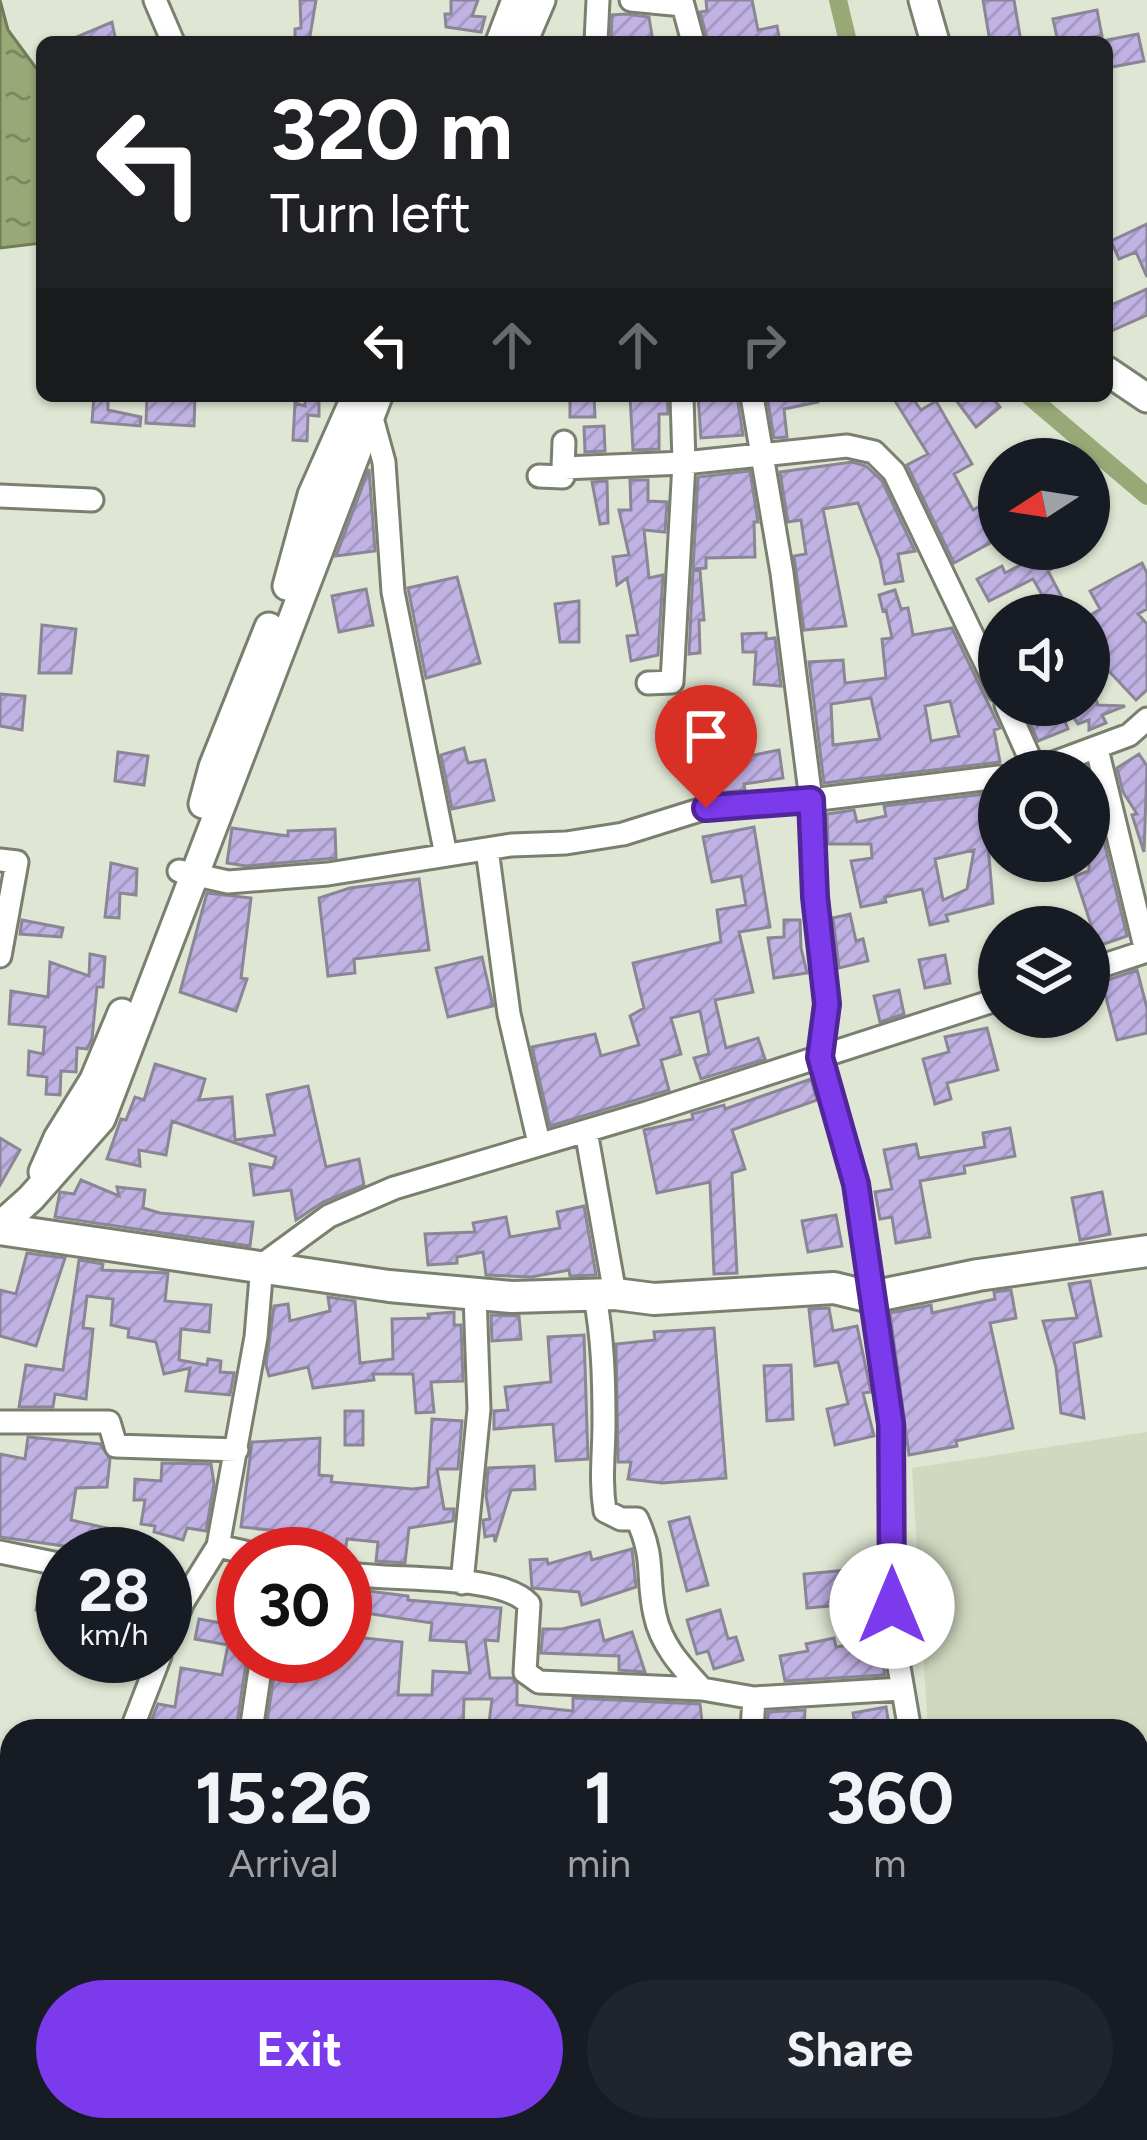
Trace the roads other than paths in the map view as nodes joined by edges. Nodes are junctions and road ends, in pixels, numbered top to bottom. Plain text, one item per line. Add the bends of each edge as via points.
1 (154, 0) edge
2 (516, 0) edge
3 (541, 0) edge
4 (598, 0) edge
5 (632, 0) edge
6 (923, 0) edge
7 (170, 36) edge
8 (502, 36) edge
9 (526, 36) edge
10 (596, 36) edge
11 (691, 36) edge
12 (932, 36) edge
13 (1113, 375) edge
14 (1147, 398) edge
15 (366, 402) edge
16 (368, 402) edge
17 (682, 402) edge
18 (753, 402) edge
19 (564, 442) dead end
20 (760, 454) junction
21 (684, 463) junction
22 (563, 468) junction
23 (539, 476) dead end
24 (0, 496) edge
25 (92, 500) dead end
26 (978, 648) edge
27 (648, 683) dead end
28 (1147, 719) edge
29 (1097, 749) junction
30 (1094, 750) edge
31 (978, 780) edge
32 (811, 800) junction
33 (488, 850) junction
34 (446, 855) junction
35 (0, 860) edge
36 (186, 873) junction
37 (1147, 951) edge
38 (0, 956) edge
39 (1110, 963) edge
40 (978, 1006) edge
41 (820, 1057) junction
42 (586, 1131) junction
43 (539, 1143) junction
44 (0, 1227) edge
45 (1147, 1251) edge
46 (262, 1265) junction
47 (476, 1295) junction
48 (605, 1296) junction
49 (871, 1297) junction
50 (0, 1422) edge
51 (236, 1450) junction
52 (222, 1527) edge
53 (216, 1548) edge
54 (0, 1552) edge
55 (36, 1559) edge
56 (372, 1575) edge
57 (192, 1577) edge
58 (461, 1582) junction
59 (148, 1683) edge
60 (258, 1683) edge
61 (702, 1689) junction
62 (901, 1689) junction
63 (754, 1698) junction
64 (134, 1719) edge
65 (253, 1719) edge
66 (753, 1719) edge
67 (907, 1719) edge

1 - 7 street
2 - 8 main road
3 - 9 main road
4 - 10 street
5 - 11 street via 683,5
6 - 12 main road
13 - 14 main road
15 - 36 main road via 311,496
16 - 34 street via 383,463 393,592
17 - 21 street
18 - 20 street
19 - 22 street
20 - 21 street
20 - 26 street via 847,446 885,460
20 - 32 street
21 - 22 street
21 - 27 street via 672,682
22 - 23 street via 562,477
24 - 25 street
28 - 29 street
29 - 30 street
29 - 37 street
31 - 32 street
32 - 33 street via 706,808 623,834
32 - 41 street via 827,1004
33 - 34 street
33 - 43 street via 506,998
34 - 36 street via 290,878 228,882
35 - 38 street via 17,862
36 - 44 main road via 94,1080 32,1198
37 - 39 street
40 - 41 street
41 - 42 street
41 - 49 street via 856,1184
42 - 43 street
42 - 48 street
43 - 46 street via 329,1216
44 - 46 main road
45 - 49 main road
46 - 47 main road
46 - 51 street
47 - 48 main road
47 - 58 street via 479,1409
48 - 49 main road via 834,1288
48 - 61 street via 605,1511 637,1519 651,1550 655,1616 670,1653
49 - 62 street via 891,1424 892,1632
50 - 51 street via 109,1422 116,1447
51 - 52 street
53 - 57 street
54 - 55 street
56 - 58 street
58 - 61 street via 525,1598 524,1663 533,1680
59 - 64 street
60 - 65 street
61 - 63 street
62 - 63 street
62 - 67 street
63 - 66 street

